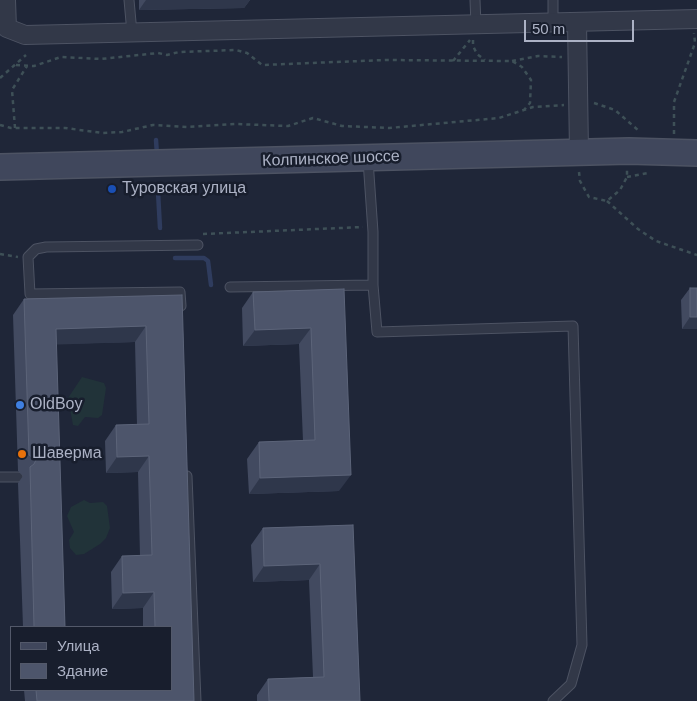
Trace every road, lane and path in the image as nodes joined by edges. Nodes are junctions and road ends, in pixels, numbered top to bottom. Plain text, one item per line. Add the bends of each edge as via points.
1 (6, 0) edge
2 (129, 0) edge
3 (476, 0) edge
4 (553, 0) edge
5 (695, 19) edge
6 (577, 22) junction
7 (553, 23) junction
8 (476, 25) junction
9 (132, 33) junction
10 (26, 55) dead end
11 (577, 58) junction
12 (453, 61) junction
13 (486, 61) junction
14 (512, 61) junction
15 (16, 65) junction
16 (26, 66) junction
17 (0, 78) edge
18 (578, 105) junction
19 (523, 112) junction
20 (0, 125) edge
21 (15, 128) junction
22 (636, 143) junction
23 (678, 146) edge
24 (579, 152) junction
25 (697, 153) edge
26 (368, 158) junction
27 (0, 167) edge
28 (607, 201) junction
29 (373, 227) junction
30 (182, 245) junction
31 (198, 245) dead end
32 (0, 254) edge
33 (697, 254) edge
34 (28, 257) junction
35 (373, 285) junction
36 (230, 287) dead end
37 (181, 312) edge
38 (186, 462) edge
39 (0, 477) edge
40 (18, 477) dead end
41 (196, 701) edge
42 (553, 701) edge

1 - 9 street via 7,28 26,35
2 - 9 lane
3 - 8 lane
4 - 7 lane
5 - 6 street
5 - 23 path via 695,43 674,102
6 - 7 street
6 - 11 street
7 - 8 street
8 - 9 street
10 - 15 path
11 - 14 path via 538,56
11 - 18 street
12 - 13 path
12 - 13 path via 473,35 473,46
12 - 16 path via 385,60 262,66 247,53 236,50 158,53 101,60 61,57
13 - 14 path
14 - 19 path via 522,67 531,80 530,104
15 - 16 path
15 - 17 path
16 - 21 path via 12,90
18 - 19 path via 533,107
18 - 22 path via 597,103 615,110 632,123
18 - 24 street
19 - 21 path via 500,118 389,128 342,126 313,118 288,126 153,125 103,133 65,128
20 - 21 path
22 - 23 main road, Колпинское шоссе
22 - 24 main road, Колпинское шоссе
22 - 28 path via 627,177 620,190
23 - 25 main road, Колпинское шоссе
24 - 26 main road, Колпинское шоссе
24 - 28 path via 580,181 589,196
26 - 27 main road, Колпинское шоссе
26 - 29 lane
28 - 33 path via 656,241
29 - 30 path via 201,234
29 - 35 lane
30 - 31 lane
30 - 34 lane via 46,247 36,249
32 - 34 path
34 - 37 lane via 30,294 180,292
35 - 36 lane
35 - 42 lane via 377,332 573,326 582,645 571,684
38 - 41 lane
39 - 40 lane

